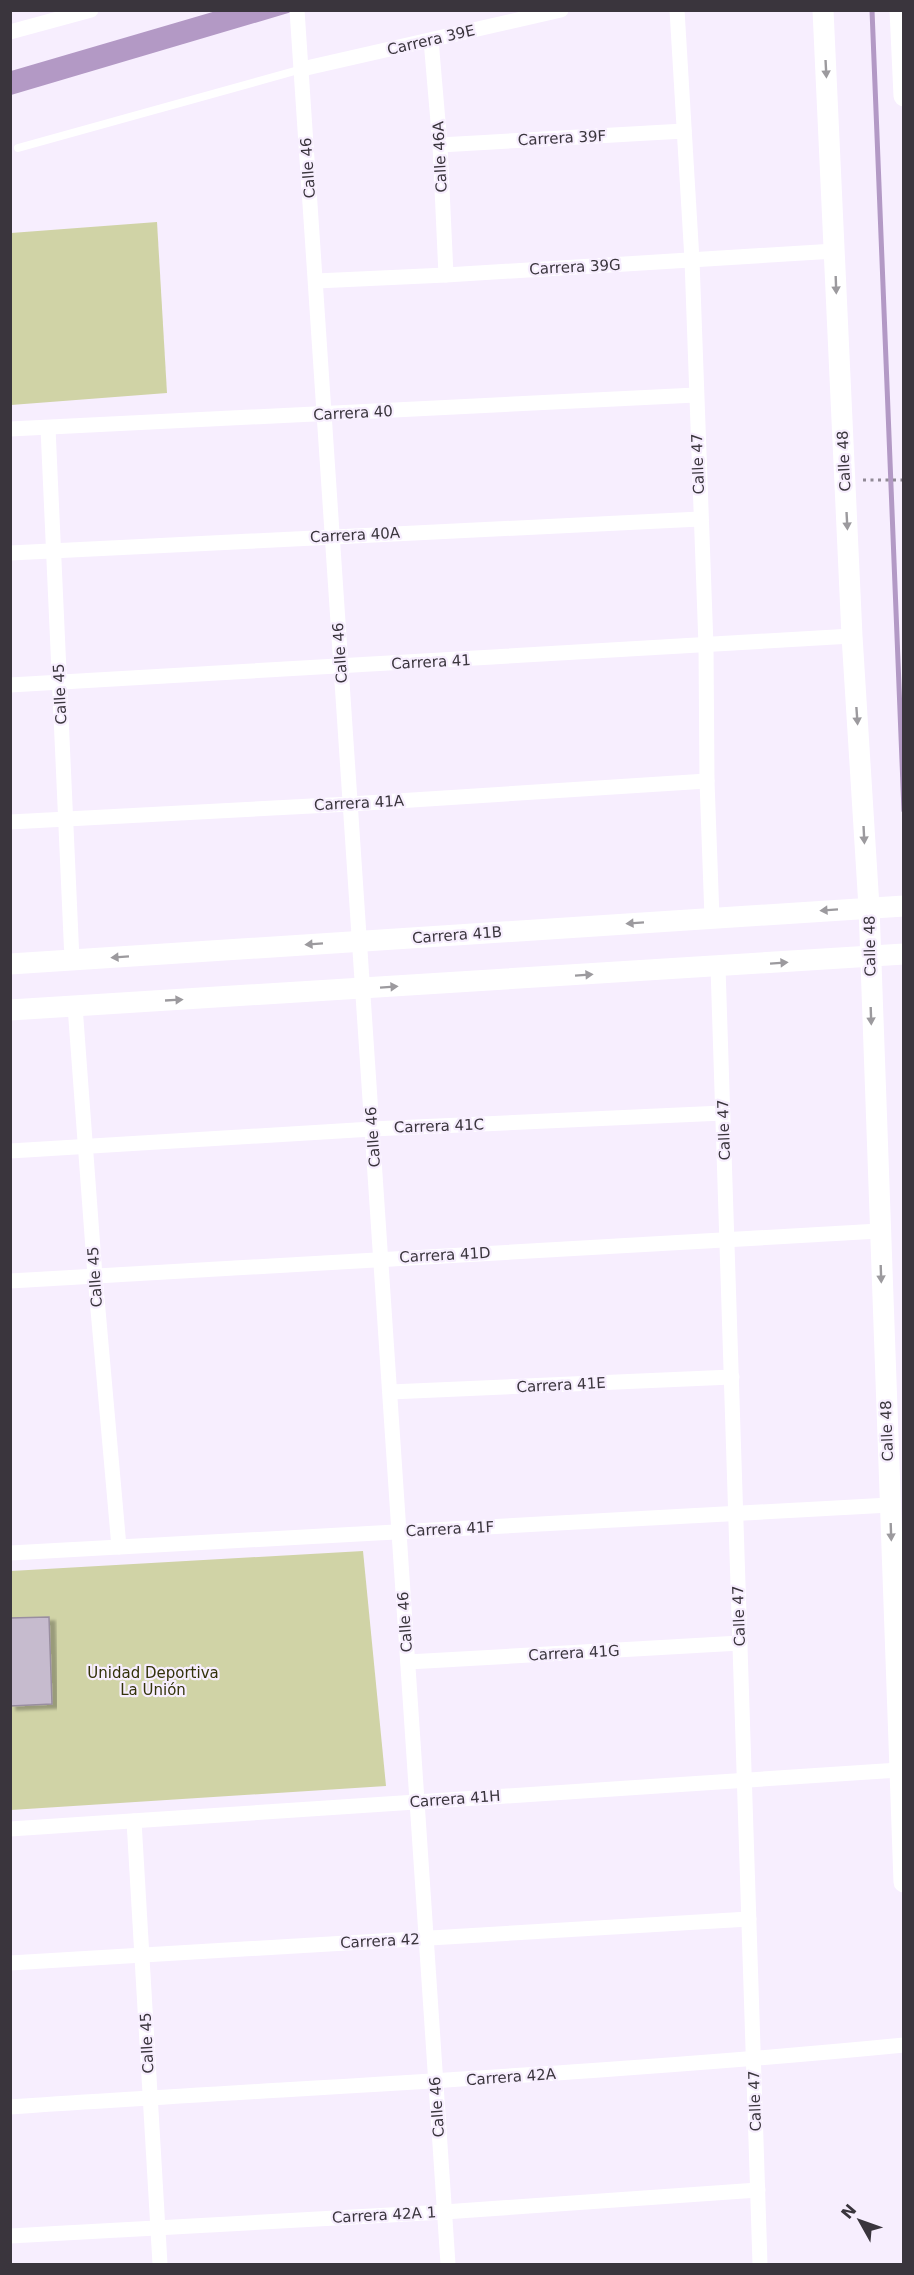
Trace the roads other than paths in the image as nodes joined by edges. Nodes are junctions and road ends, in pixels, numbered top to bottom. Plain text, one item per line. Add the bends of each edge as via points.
1 (91, 10) edge
2 (297, 10) edge
3 (561, 10) edge
4 (677, 10) edge
5 (823, 10) edge
6 (901, 13) edge
7 (10, 32) edge
8 (431, 40) junction
9 (302, 69) junction
10 (903, 96) edge
11 (684, 131) junction
12 (440, 145) junction
13 (18, 147) dead end
14 (835, 251) junction
15 (692, 260) junction
16 (446, 275) junction
17 (316, 281) junction
18 (696, 395) junction
19 (325, 414) junction
20 (48, 428) junction
21 (10, 429) edge
22 (700, 519) junction
23 (333, 536) junction
24 (54, 550) junction
25 (10, 553) edge
26 (852, 636) junction
27 (706, 646) junction
28 (341, 667) junction
29 (60, 682) junction
30 (10, 685) edge
31 (707, 781) junction
32 (350, 804) junction
33 (66, 820) junction
34 (10, 822) edge
35 (887, 907) edge
36 (712, 918) junction
37 (360, 941) junction
38 (887, 956) edge
39 (72, 960) junction
40 (10, 964) edge
41 (718, 967) junction
42 (363, 989) junction
43 (75, 1006) junction
44 (10, 1010) edge
45 (723, 1113) junction
46 (372, 1129) junction
47 (86, 1148) junction
48 (10, 1151) edge
49 (879, 1231) junction
50 (727, 1241) junction
51 (381, 1259) junction
52 (95, 1276) junction
53 (10, 1281) edge
54 (732, 1377) junction
55 (390, 1392) junction
56 (890, 1505) junction
57 (736, 1513) junction
58 (399, 1532) junction
59 (119, 1546) junction
60 (10, 1553) edge
61 (740, 1643) junction
62 (408, 1662) junction
63 (899, 1770) junction
64 (745, 1780) junction
65 (417, 1802) junction
66 (134, 1821) junction
67 (10, 1829) edge
68 (903, 1882) edge
69 (749, 1919) junction
70 (426, 1938) junction
71 (142, 1955) junction
72 (10, 1963) edge
73 (903, 2045) edge
74 (753, 2059) junction
75 (436, 2082) junction
76 (150, 2098) junction
77 (10, 2107) edge
78 (758, 2190) junction
79 (444, 2212) junction
80 (158, 2227) junction
81 (10, 2236) edge
82 (160, 2265) edge
83 (448, 2265) edge
84 (760, 2265) edge

1 - 7 street
2 - 9 street, Calle 46
3 - 8 street, Carrera 39E
4 - 11 street, Calle 47
5 -> 14 street, Calle 48
6 - 10 street
8 - 9 street, Carrera 39E
8 - 12 street, Calle 46A
9 - 13 lane
9 - 17 street, Calle 46
11 - 12 street, Carrera 39F
11 - 15 street, Calle 47
12 - 16 street, Calle 46A
14 - 15 street, Carrera 39G
14 -> 26 street, Calle 48
15 - 16 street, Carrera 39G
15 - 18 street, Calle 47
16 - 17 street, Carrera 39G
17 - 19 street, Calle 46
18 - 19 street, Carrera 40
18 - 22 street, Calle 47
19 - 20 street, Carrera 40
19 - 23 street, Calle 46
20 - 21 street, Carrera 40
20 - 24 street, Calle 45
22 - 23 street, Carrera 40A
22 - 27 street, Calle 47
23 - 24 street, Carrera 40A
23 - 28 street, Calle 46
24 - 25 street, Carrera 40A
24 - 29 street, Calle 45
26 - 27 street, Carrera 41
26 -> 35 street, Calle 48
27 - 28 street, Carrera 41
27 - 31 street, Calle 47
28 - 29 street, Carrera 41
28 - 32 street, Calle 46
29 - 30 street, Carrera 41
29 - 33 street, Calle 45
31 - 32 street, Carrera 41A
31 - 36 street, Calle 47
32 - 33 street, Carrera 41A
32 - 37 street, Calle 46
33 - 34 street, Carrera 41A
33 - 39 street, Calle 45
35 -> 36 street, Carrera 41B
35 - 38 street, Calle 48
36 -> 37 street, Carrera 41B
37 -> 39 street, Carrera 41B
37 - 42 street, Calle 46
41 -> 38 street
38 -> 49 street, Calle 48
39 - 40 street, Carrera 41B
42 -> 41 street
41 - 45 street, Calle 47
43 -> 42 street
42 - 46 street, Calle 46
43 - 44 street
43 - 47 street, Calle 45
45 - 46 street, Carrera 41C
45 - 50 street, Calle 47
46 - 47 street, Carrera 41C
46 - 51 street, Calle 46
47 - 48 street, Carrera 41C
47 - 52 street, Calle 45
49 - 50 street, Carrera 41D
49 -> 56 street, Calle 48
50 - 51 street, Carrera 41D
50 - 54 street, Calle 47
51 - 52 street, Carrera 41D
51 - 55 street, Calle 46
52 - 53 street, Carrera 41D
52 - 59 street, Calle 45
54 - 55 street, Carrera 41E
54 - 57 street, Calle 47
55 - 58 street, Calle 46
56 - 57 street, Carrera 41F
56 -> 63 street, Calle 48
57 - 58 street, Carrera 41F
57 - 61 street, Calle 47
58 - 59 street, Carrera 41F
58 - 62 street, Calle 46
59 - 60 street, Carrera 41F
61 - 62 street, Carrera 41G
61 - 64 street, Calle 47
62 - 65 street, Calle 46
63 - 64 street, Carrera 41H
63 - 68 street, Calle 48
64 - 65 street, Carrera 41H
64 - 69 street, Calle 47
65 - 66 street, Carrera 41H
65 - 70 street, Calle 46
66 - 67 street, Carrera 41H
66 - 71 street, Calle 45
69 - 70 street, Carrera 42
69 - 74 street, Calle 47
70 - 71 street, Carrera 42
70 - 75 street, Calle 46
71 - 72 street, Carrera 42
71 - 76 street, Calle 45
73 - 74 street, Carrera 42A
74 - 75 street, Carrera 42A
74 - 78 street, Calle 47
75 - 76 street, Carrera 42A
75 - 79 street, Calle 46
76 - 77 street, Carrera 42A
76 - 80 street, Calle 45
78 - 79 street, Carrera 42A 1
78 - 84 street, Calle 47
79 - 80 street, Carrera 42A 1
79 - 83 street, Calle 46
80 - 81 street, Carrera 42A 1
80 - 82 street, Calle 45

